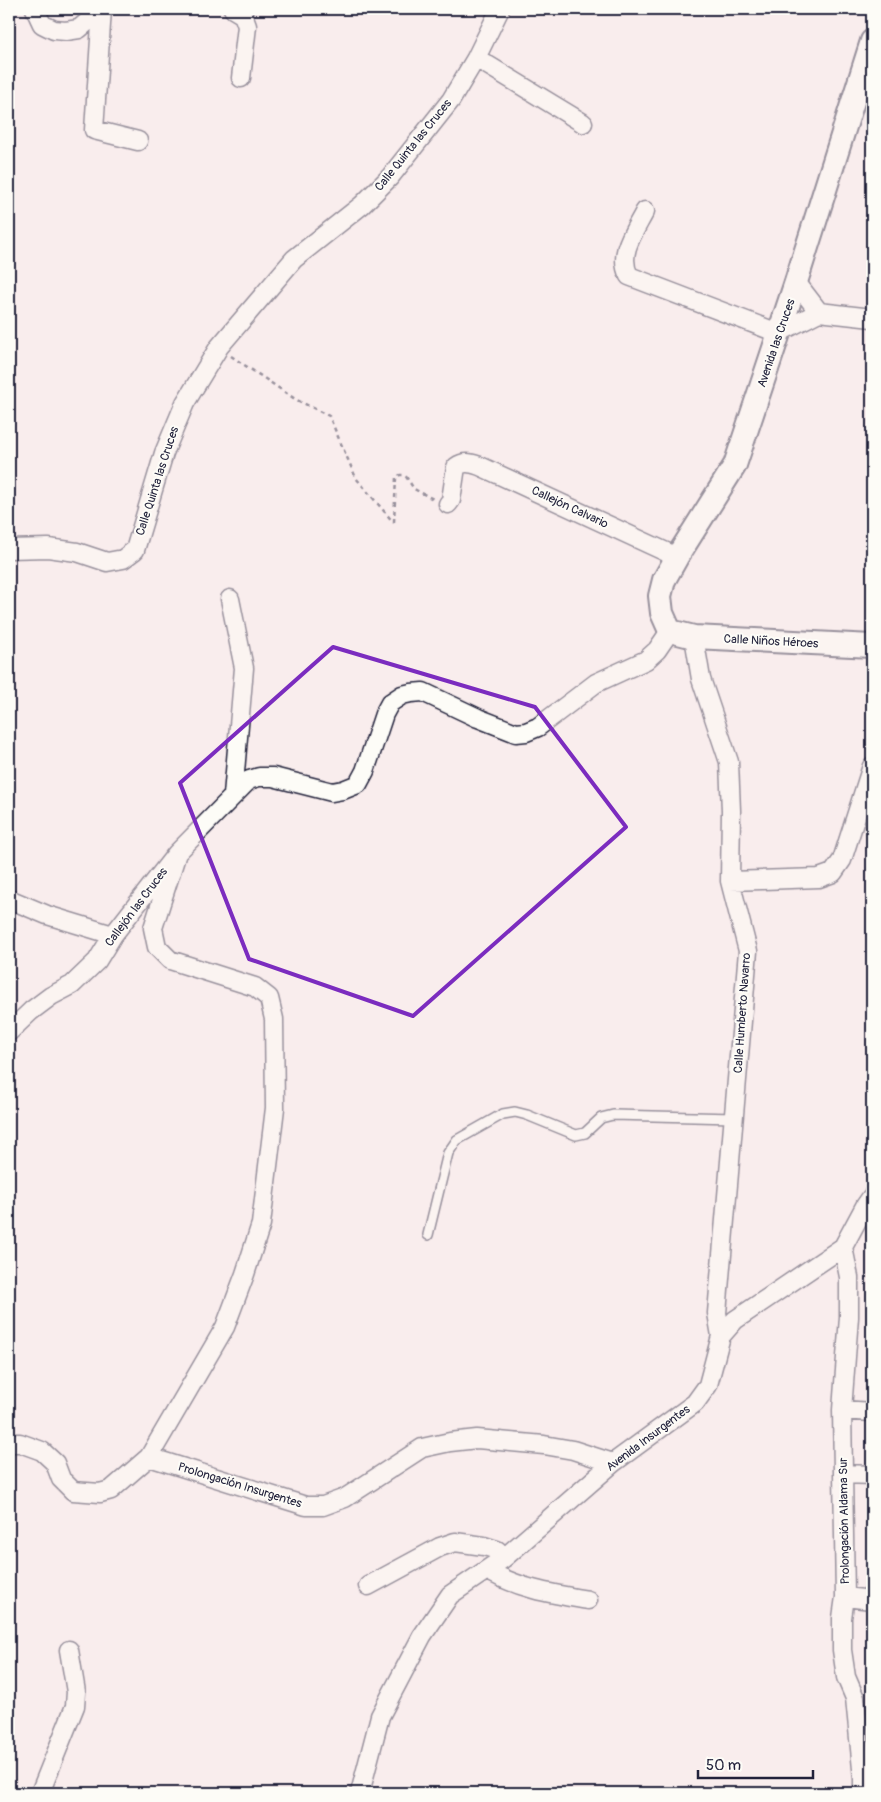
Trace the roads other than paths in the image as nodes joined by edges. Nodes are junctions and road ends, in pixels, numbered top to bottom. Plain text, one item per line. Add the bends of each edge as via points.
1 (34, 9) edge
2 (102, 9) edge
3 (232, 9) edge
4 (500, 9) edge
5 (872, 41) edge
6 (476, 58) junction
7 (241, 78) dead end
8 (583, 122) dead end
9 (138, 141) dead end
10 (645, 211) dead end
11 (796, 282) junction
12 (819, 312) junction
13 (872, 318) edge
14 (778, 334) junction
15 (448, 504) road end
16 (9, 549) edge
17 (677, 557) junction
18 (230, 599) dead end
19 (670, 631) junction
20 (694, 637) junction
21 (872, 646) edge
22 (872, 766) edge
23 (233, 795) junction
24 (177, 853) junction
25 (730, 881) junction
26 (9, 899) edge
27 (113, 935) junction
28 (9, 1032) edge
29 (734, 1118) junction
30 (872, 1196) edge
31 (428, 1235) dead end
32 (843, 1247) junction
33 (721, 1336) junction
34 (842, 1410) junction
35 (872, 1412) edge
36 (9, 1442) edge
37 (149, 1456) junction
38 (613, 1463) junction
39 (844, 1474) junction
40 (872, 1475) edge
41 (504, 1558) junction
42 (487, 1570) junction
43 (368, 1586) dead end
44 (845, 1597) junction
45 (588, 1600) dead end
46 (872, 1600) edge
47 (69, 1650) dead end
48 (40, 1793) edge
49 (360, 1793) edge
50 (862, 1793) edge

1 - 2 street via 42,24 66,31 79,29
2 - 9 street via 94,130
3 - 7 street via 243,15 247,26
4 - 6 street, Calle Quinta las Cruces
5 - 11 street, Avenida las Cruces
6 - 8 street
6 - 16 street, Calle Quinta las Cruces via 451,100 390,177 362,205 294,259 219,347 184,403 164,453 135,550 123,559 107,562 77,552 48,548
10 - 14 street via 624,253 624,267 629,276
11 - 12 street
11 - 14 street, Avenida las Cruces
12 - 13 street
12 - 14 street
14 - 17 street, Avenida las Cruces via 735,465
15 - 17 street, Callejón Calvario via 456,467 469,463
17 - 19 street, Avenida las Cruces via 664,580 660,596 662,613
18 - 23 street via 244,668
19 - 20 street, Calle Niños Héroes
19 - 23 street, Callejón las Cruces via 646,660 596,683 538,727 526,732 516,733 424,692 411,693 390,703 358,784 332,792 259,777 249,780
20 - 21 street, Calle Niños Héroes
20 - 25 street, Calle Humberto Navarro via 701,679 729,762
22 - 25 street via 842,860 833,873 819,878
23 - 24 street, Callejón las Cruces
24 - 27 street, Callejón las Cruces
24 - 37 street via 153,928 156,947 170,960 255,987 270,998 274,1019 275,1108 261,1224 226,1327
25 - 29 street, Calle Humberto Navarro via 748,951
26 - 27 street via 47,915
27 - 28 street, Callejón las Cruces via 97,961 72,985 51,996
29 - 31 lane via 613,1115 601,1118 585,1133 576,1135 527,1115 516,1112 503,1114 456,1140 448,1153
29 - 33 street, Calle Humberto Navarro via 717,1313
30 - 32 street, Avenida Insurgentes
32 - 33 street, Avenida Insurgentes via 736,1320
32 - 34 street, Prolongación Aldama Sur via 849,1277 850,1317
33 - 38 street, Avenida Insurgentes via 708,1385 695,1403
34 - 35 street
34 - 39 street, Prolongación Aldama Sur
36 - 37 street via 42,1451 56,1463 61,1479 73,1491 87,1493 110,1490
37 - 38 street, Prolongación Insurgentes via 306,1506 323,1506 345,1498 422,1448 450,1442 477,1439 544,1445
38 - 41 street, Avenida Insurgentes
39 - 40 street
39 - 44 street, Prolongación Aldama Sur
41 - 42 street, Avenida Insurgentes
41 - 43 street via 497,1550 455,1542
42 - 45 street via 506,1581 540,1592
42 - 49 street, Avenida Insurgentes via 450,1595 422,1636 380,1716
44 - 46 street
44 - 50 street, Prolongación Aldama Sur via 842,1650 846,1677 854,1698
47 - 48 street via 75,1706

